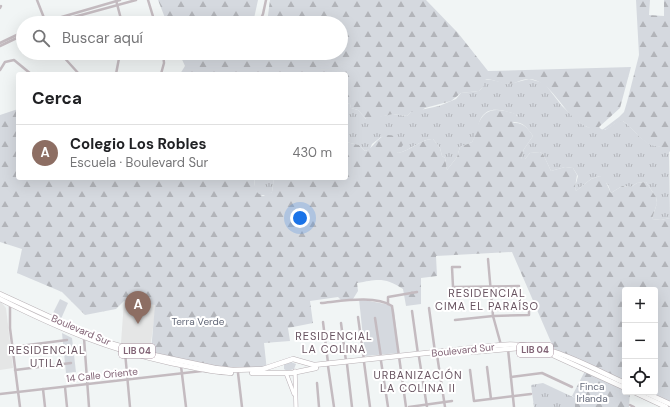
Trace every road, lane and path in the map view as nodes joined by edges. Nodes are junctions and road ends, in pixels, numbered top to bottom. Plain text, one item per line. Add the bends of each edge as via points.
1 (37, 0) edge
2 (120, 0) edge
3 (136, 0) edge
4 (148, 0) edge
5 (266, 0) edge
6 (116, 1) edge
7 (117, 5) junction
8 (44, 16) edge
9 (66, 16) edge
10 (77, 16) edge
11 (120, 16) edge
12 (152, 16) edge
13 (262, 16) edge
14 (16, 35) edge
15 (16, 38) edge
16 (0, 43) edge
17 (0, 46) edge
18 (66, 60) edge
19 (119, 60) edge
20 (164, 60) edge
21 (0, 70) edge
22 (29, 72) edge
23 (77, 72) edge
24 (116, 72) edge
25 (162, 72) edge
26 (488, 259) dead end
27 (460, 267) dead end
28 (490, 286) junction
29 (519, 286) dead end
30 (417, 292) dead end
31 (0, 294) edge
32 (0, 299) edge
33 (322, 303) dead end
34 (10, 304) junction
35 (388, 304) junction
36 (429, 308) dead end
37 (412, 311) dead end
38 (529, 311) dead end
39 (493, 316) junction
40 (358, 317) dead end
41 (375, 318) dead end
42 (455, 320) dead end
43 (323, 322) dead end
44 (341, 323) dead end
45 (84, 338) junction
46 (68, 340) dead end
47 (12, 347) junction
48 (501, 347) junction
49 (508, 348) junction
50 (125, 352) junction
51 (436, 354) junction
52 (418, 356) junction
53 (400, 358) junction
54 (294, 360) junction
55 (381, 360) junction
56 (364, 361) junction
57 (283, 362) junction
58 (71, 363) dead end
59 (346, 363) junction
60 (181, 365) junction
61 (328, 365) junction
62 (488, 367) dead end
63 (15, 370) junction
64 (205, 370) junction
65 (470, 370) dead end
66 (296, 371) junction
67 (285, 372) junction
68 (182, 373) junction
69 (238, 373) junction
70 (511, 377) junction
71 (127, 380) junction
72 (622, 382) edge
73 (317, 383) dead end
74 (87, 384) junction
75 (65, 387) junction
76 (572, 387) dead end
77 (622, 387) edge
78 (43, 389) junction
79 (18, 392) junction
80 (0, 394) edge
81 (531, 394) dead end
82 (640, 395) edge
83 (650, 395) edge
84 (513, 396) junction
85 (295, 398) junction
86 (491, 399) junction
87 (443, 401) junction
88 (452, 401) dead end
89 (670, 404) edge
90 (630, 405) dead end
91 (427, 406) edge
92 (20, 407) edge
93 (45, 407) edge
94 (67, 407) edge
95 (89, 407) edge
96 (130, 407) edge
97 (186, 407) edge
98 (242, 407) edge
99 (296, 407) edge
100 (319, 407) edge
101 (334, 407) edge
102 (352, 407) edge
103 (370, 407) edge
104 (388, 407) edge
105 (406, 407) edge
106 (409, 407) edge
107 (445, 407) edge
108 (514, 407) edge
109 (634, 407) edge
110 (666, 407) edge

1 - 8 street
2 - 6 street
3 - 7 street
4 - 12 street
5 - 13 street
6 - 7 street
6 - 9 street
7 - 10 street
7 - 11 street
14 - 16 street
15 - 17 street
18 - 23 street
19 - 24 street
20 - 25 street
21 - 22 street via 5,62 14,60
26 - 28 street
27 - 28 street via 452,267 453,287
28 - 29 street
28 - 39 street
30 - 35 street via 390,296
31 - 57 highway, Boulevard Sur / LIB 04 via 102,341 143,352 233,370 263,369
32 - 34 highway, Boulevard Sur / LIB 04
33 - 35 street via 359,299
34 - 45 highway, Boulevard Sur / LIB 04
34 - 47 street
35 - 53 street via 393,308
36 - 51 street
37 - 52 street
38 - 39 street via 529,315
39 - 42 street
39 - 48 street
40 - 56 street
41 - 55 street
43 - 61 street
44 - 59 street
45 - 50 highway, Boulevard Sur / LIB 04
45 - 74 street
46 - 47 street
47 - 63 street
48 - 49 highway, Boulevard Sur / LIB 04
48 - 51 highway, Boulevard Sur / LIB 04
48 - 72 highway, Boulevard Sur / LIB 04 via 531,345 551,350
49 - 70 street
49 - 77 highway, Boulevard Sur / LIB 04 via 525,348 552,354
50 - 60 highway, Boulevard Sur / LIB 04
50 - 71 street
51 - 52 highway, Boulevard Sur / LIB 04
51 - 87 street
52 - 53 highway, Boulevard Sur / LIB 04
52 - 91 street
53 - 55 highway, Boulevard Sur / LIB 04
53 - 105 street
54 - 57 highway, LIB 04
54 - 61 highway, Boulevard Sur / LIB 04 via 312,365
54 - 66 highway via 299,365
55 - 56 highway, Boulevard Sur / LIB 04
55 - 104 street
56 - 59 highway, Boulevard Sur / LIB 04
56 - 103 street
57 - 67 highway via 281,366
58 - 63 street
59 - 61 highway, Boulevard Sur / LIB 04
59 - 102 street
60 - 64 highway, Boulevard Sur / LIB 04
60 - 68 street
61 - 66 highway, Boulevard Sur / LIB 04
61 - 101 street
62 - 86 street
63 - 79 street
64 - 68 street, 14 Calle Oriente
64 - 69 highway, Boulevard Sur / LIB 04
65 - 86 street via 473,401
66 - 67 highway, LIB 04
66 - 85 street
67 - 69 highway, Boulevard Sur / LIB 04
67 - 85 street
68 - 71 street, 14 Calle Oriente
68 - 97 street
69 - 98 street
70 - 76 street via 543,374
70 - 84 street
71 - 74 street, 14 Calle Oriente
71 - 96 street
73 - 100 street
74 - 75 street, 14 Calle Oriente
74 - 95 street
75 - 78 street, 14 Calle Oriente
75 - 94 street
78 - 79 street, 14 Calle Oriente
78 - 93 street
79 - 80 street, 14 Calle Oriente
79 - 92 street
81 - 84 street
82 - 110 highway
83 - 89 highway
84 - 86 street
84 - 108 street
85 - 99 street
87 - 88 street
87 - 91 street
87 - 107 street
90 - 109 street
91 - 106 street

